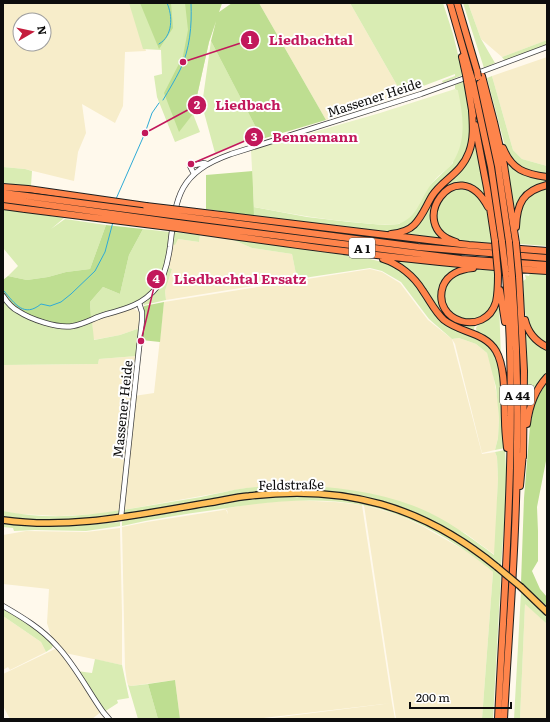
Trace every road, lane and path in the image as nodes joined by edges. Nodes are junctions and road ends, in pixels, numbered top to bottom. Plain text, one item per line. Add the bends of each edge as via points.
1 (450, 3) edge
2 (457, 3) edge
3 (547, 47) edge
4 (474, 75) junction
5 (472, 112) junction
6 (494, 122) junction
7 (207, 164) junction
8 (194, 174) junction
9 (547, 177) edge
10 (547, 185) edge
11 (3, 187) edge
12 (3, 193) edge
13 (3, 199) edge
14 (26, 199) junction
15 (3, 206) edge
16 (179, 219) junction
17 (492, 222) junction
18 (370, 234) junction
19 (509, 242) junction
20 (469, 245) junction
21 (547, 250) edge
22 (368, 255) junction
23 (547, 258) edge
24 (547, 265) edge
25 (492, 267) junction
26 (547, 271) edge
27 (498, 274) junction
28 (512, 276) junction
29 (3, 296) edge
30 (139, 303) junction
31 (522, 304) junction
32 (510, 347) junction
33 (547, 347) edge
34 (547, 377) edge
35 (523, 457) junction
36 (510, 485) junction
37 (515, 514) junction
38 (121, 517) junction
39 (3, 520) edge
40 (3, 606) edge
41 (547, 612) edge
42 (109, 719) edge
43 (498, 719) edge
44 (504, 719) edge

1 - 4 highway, A 44
2 - 4 highway, A 44 via 470,46
3 - 7 street, Massener Heide via 421,94 231,154
4 - 5 highway
4 - 6 highway
4 - 19 highway, A 44 via 498,166
5 - 17 highway
5 - 18 highway via 472,141 465,160 432,195 414,226 389,235
6 - 9 highway via 503,150 512,164 518,170
6 - 19 highway via 504,165
7 - 8 street, Massener Heide
7 - 8 street, Massener Heide via 190,166
8 - 30 street, Massener Heide via 177,202 168,259 162,278 153,292
10 - 19 highway via 535,188 522,200
11 - 16 highway, bridge via 28,189
12 - 14 highway, A 1
13 - 14 highway, A 1
14 - 16 highway, A 1, bridge
15 - 16 highway, bridge
16 - 18 highway
16 - 22 highway
16 - 23 highway, A 1 via 418,247
16 - 24 highway, A 1 via 461,260
17 - 20 highway via 489,207 483,197 472,188 452,187 439,198 433,215 436,225 452,240
17 - 27 highway, bridge
18 - 20 highway
19 - 28 highway, A 44, bridge
20 - 21 highway
22 - 25 highway
22 - 36 highway via 401,267 414,279 443,319 452,326 479,336 490,343 496,351 504,390 504,422
25 - 26 highway
25 - 27 highway via 464,270 448,278 441,294 443,306 450,316 462,322 473,323 489,315 496,303
27 - 32 highway
28 - 31 highway
28 - 32 highway, A 44
28 - 37 highway, A 44 via 517,372
29 - 30 street, Massener Heide via 12,308 31,318 66,327
30 - 38 street, Massener Heide via 142,320
31 - 33 highway via 529,331 536,341
31 - 35 highway
32 - 36 highway, A 44
34 - 35 highway via 539,386 532,403
35 - 37 highway
36 - 43 highway, A 44
37 - 44 highway, A 44
38 - 39 main road, Feldstraße via 67,524
38 - 41 main road, Feldstraße, bridge via 249,496 290,493 333,494 375,502 426,521 472,547
40 - 42 street via 38,628 57,646

